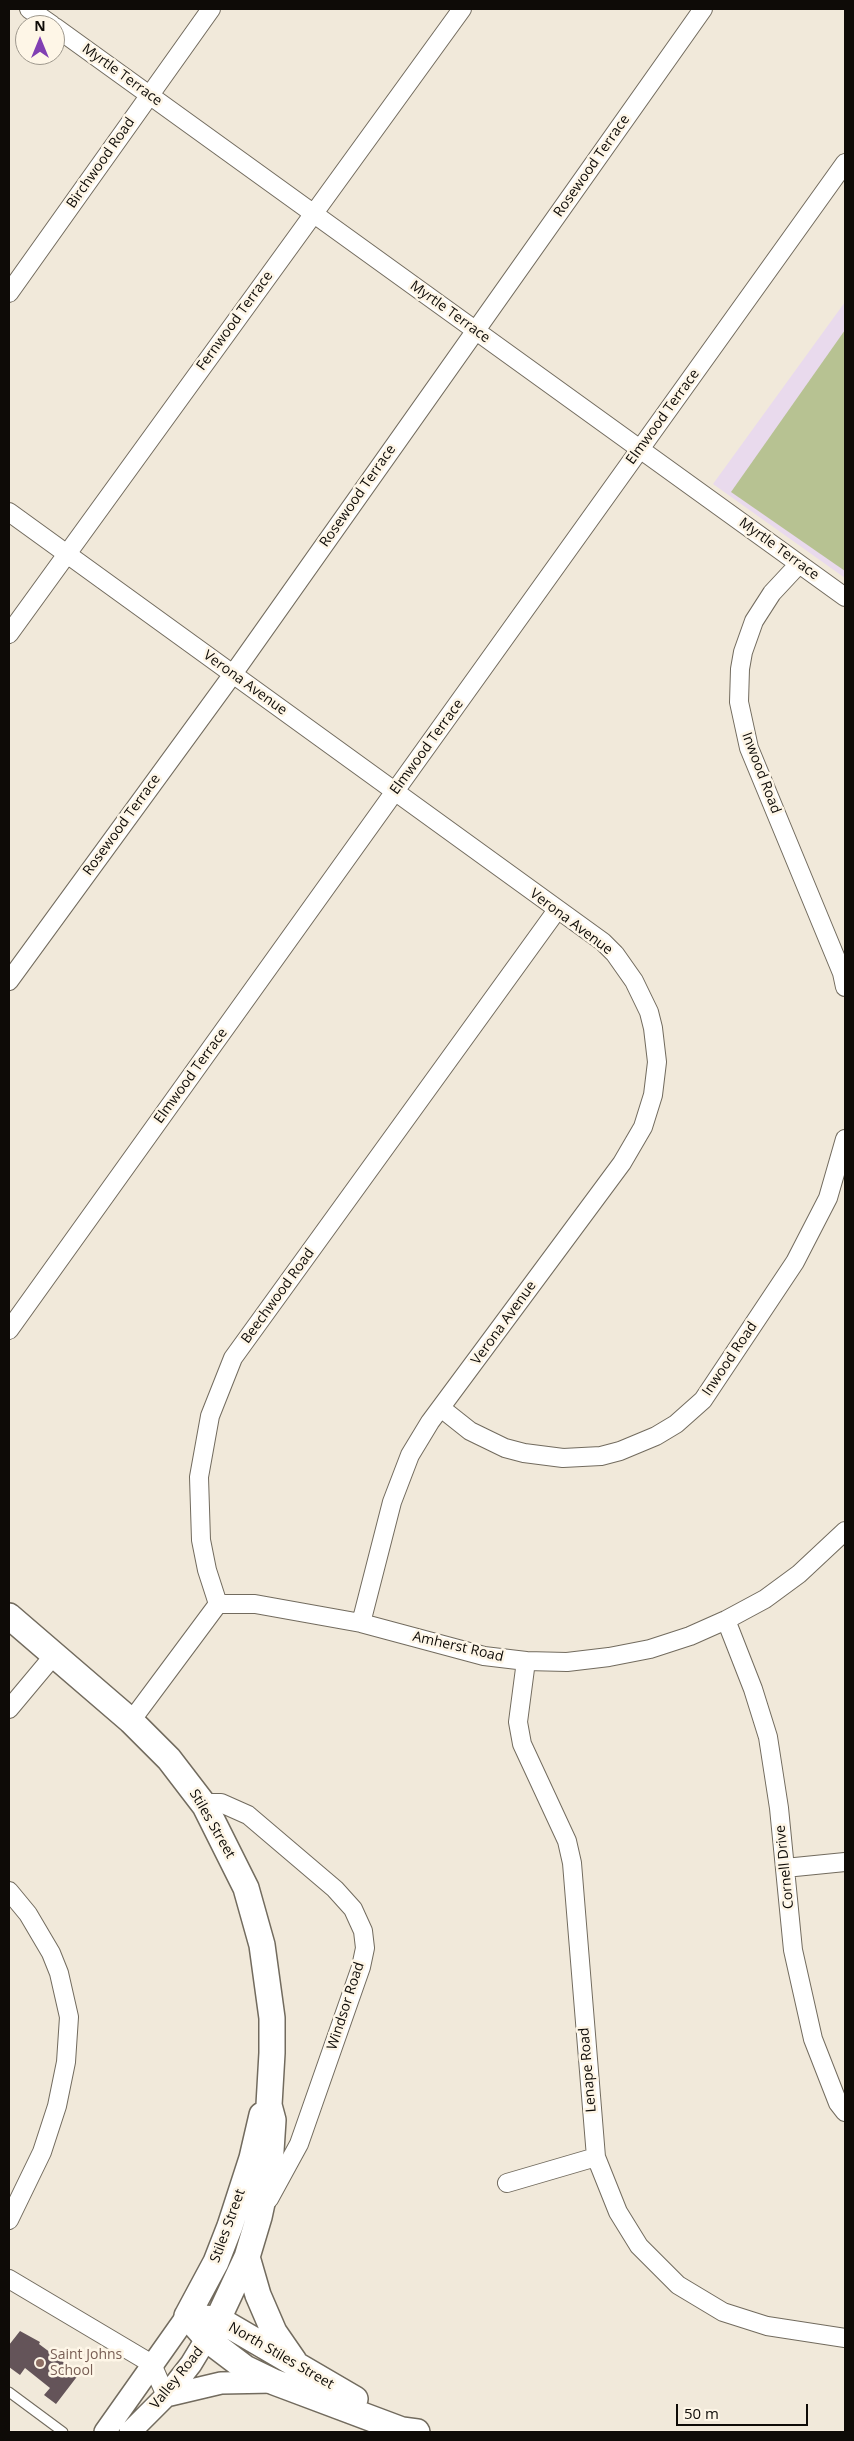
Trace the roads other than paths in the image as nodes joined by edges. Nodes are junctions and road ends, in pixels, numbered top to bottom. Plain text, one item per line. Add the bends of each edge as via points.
1 (211, 9) edge
2 (462, 9) edge
3 (703, 9) edge
4 (65, 35) edge
5 (149, 96) junction
6 (845, 163) edge
7 (313, 213) junction
8 (9, 293) edge
9 (476, 330) junction
10 (640, 449) junction
11 (9, 512) edge
12 (66, 554) junction
13 (800, 564) junction
14 (845, 597) edge
15 (9, 634) edge
16 (233, 674) junction
17 (394, 792) junction
18 (557, 910) junction
19 (9, 980) edge
20 (845, 987) edge
21 (845, 1139) edge
22 (9, 1330) edge
23 (441, 1408) junction
24 (845, 1531) edge
25 (218, 1604) junction
26 (9, 1616) edge
27 (726, 1620) junction
28 (362, 1622) junction
29 (54, 1654) junction
30 (526, 1661) junction
31 (9, 1709) edge
32 (131, 1721) junction
33 (205, 1806) junction
34 (845, 1862) edge
35 (785, 1868) junction
36 (9, 1891) edge
37 (269, 2105) junction
38 (845, 2112) edge
39 (596, 2157) junction
40 (507, 2182) dead end
41 (259, 2217) junction
42 (9, 2220) edge
43 (247, 2257) junction
44 (9, 2279) edge
45 (187, 2316) junction
46 (213, 2330) junction
47 (845, 2338) edge
48 (152, 2364) junction
49 (299, 2368) junction
50 (274, 2382) junction
51 (9, 2392) edge
52 (166, 2396) junction
53 (63, 2432) edge
54 (106, 2432) edge
55 (130, 2432) edge
56 (417, 2432) edge

1 - 5 street, Birchwood Road
2 - 7 street, Fernwood Terrace
3 - 9 street, Rosewood Terrace
4 - 5 street, Myrtle Terrace
5 - 7 street, Myrtle Terrace
5 - 8 street, Birchwood Road
6 - 10 street, Elmwood Terrace
7 - 9 street, Myrtle Terrace
7 - 12 street, Fernwood Terrace
9 - 10 street, Myrtle Terrace
9 - 16 street, Rosewood Terrace
10 - 13 street, Myrtle Terrace
10 - 17 street, Elmwood Terrace
11 - 12 street, Verona Avenue
12 - 15 street, Fernwood Terrace
12 - 16 street, Verona Avenue
13 - 14 street, Myrtle Terrace
13 - 20 street, Inwood Road via 772,593 754,621 741,660 739,702 749,748
16 - 17 street, Verona Avenue
16 - 19 street, Rosewood Terrace
17 - 18 street, Verona Avenue
17 - 22 street, Elmwood Terrace
18 - 23 street, Verona Avenue via 603,942 634,981 648,1012 656,1045 654,1095 643,1127 622,1163
18 - 25 street, Beechwood Road via 233,1358 210,1416 199,1478 201,1540
21 - 23 street, Inwood Road via 828,1198 795,1262 704,1400 676,1424 620,1451 592,1457 563,1458 506,1448 470,1431
23 - 28 street, Verona Avenue via 410,1455 392,1502
24 - 27 street, Amherst Road via 800,1574 765,1599
25 - 28 street, Amherst Road via 254,1604
25 - 32 street
26 - 29 main road, Stiles Street
27 - 30 street, Amherst Road via 690,1636 617,1656 567,1662
27 - 35 street, Cornell Drive via 768,1737
28 - 30 street, Amherst Road via 484,1656
29 - 31 street
29 - 32 main road, Stiles Street
30 - 39 street, Lenape Road via 518,1722 522,1744 567,1841 572,1862
32 - 33 main road, Stiles Street via 169,1758
33 - 37 main road, Stiles Street via 246,1888 262,1945 272,2018
33 - 41 street, Windsor Road via 221,1803 248,1815 335,1889 353,1909 363,1930 365,1948 361,1967 299,2144
34 - 35 street
35 - 38 street, Cornell Drive via 793,1950 813,2039 838,2103
36 - 42 street via 28,1914 51,1952 69,2017 66,2062 57,2106 42,2152
37 - 41 main road, Stiles Street via 273,2120 270,2166
37 - 45 main road, Stiles Street via 260,2118 252,2158 230,2226 216,2262
39 - 40 street
39 - 47 street, Lenape Road via 618,2212 639,2246 678,2284 723,2312 767,2326
41 - 43 main road, Stiles Street
43 - 46 main road, Stiles Street
43 - 49 main road via 258,2295 274,2332
44 - 48 street
45 - 46 main road, North Stiles Street
45 - 48 street, Valley Road
46 - 49 main road, North Stiles Street
46 - 50 main road, North Stiles Street via 245,2368
46 - 52 street, Valley Road
48 - 52 street
48 - 54 street, Valley Road
49 - 56 main road, North Stiles Street via 403,2421
50 - 52 street via 221,2383
50 - 56 main road, North Stiles Street via 402,2430
51 - 53 lane
52 - 55 street, Valley Road

